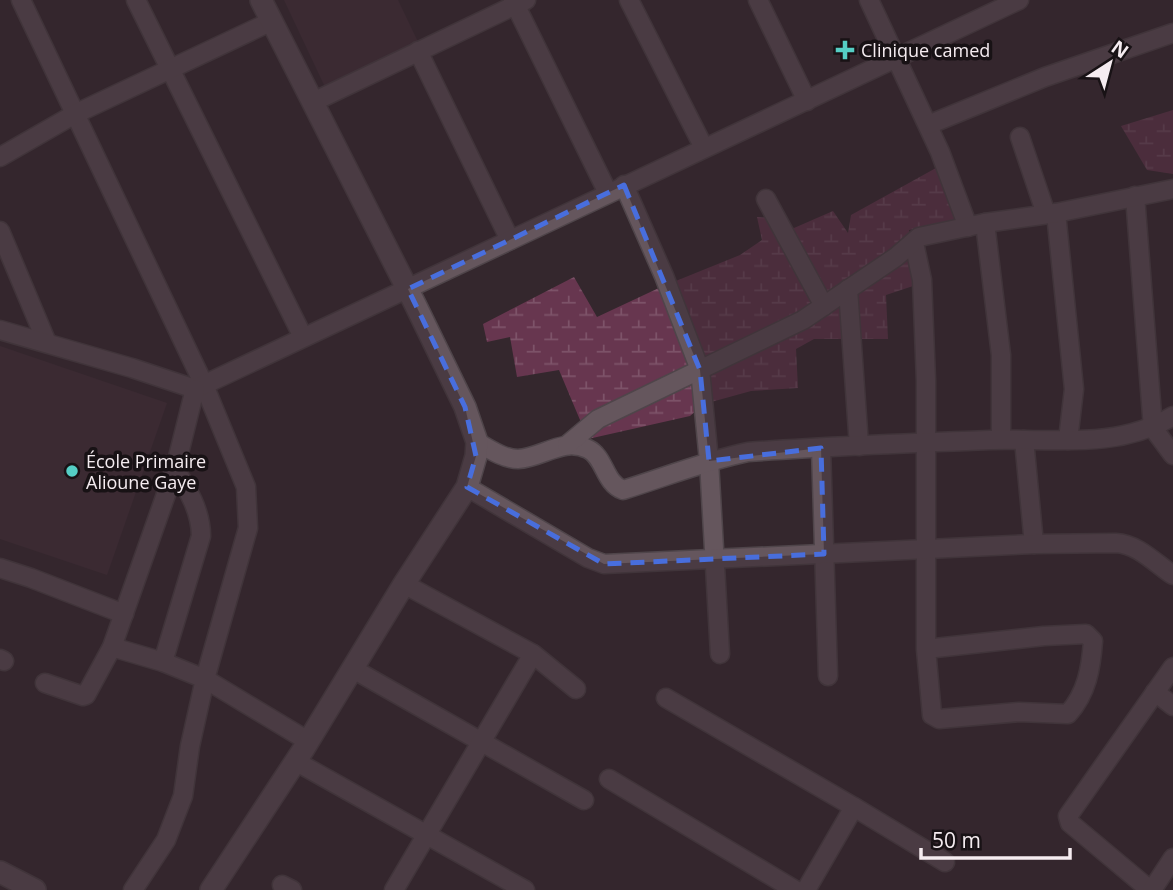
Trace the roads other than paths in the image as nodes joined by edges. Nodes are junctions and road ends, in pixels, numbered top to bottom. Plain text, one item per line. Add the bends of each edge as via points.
1 (21, 0) edge
2 (136, 0) edge
3 (261, 0) edge
4 (629, 0) edge
5 (758, 0) edge
6 (869, 0) edge
7 (1019, 0) edge
8 (518, 2) edge
9 (990, 6) edge
10 (272, 21) junction
11 (1173, 33) edge
12 (418, 51) junction
13 (897, 59) junction
14 (171, 69) junction
15 (807, 101) junction
16 (313, 102) junction
17 (75, 114) junction
18 (928, 125) junction
19 (1020, 137) dead end
20 (704, 148) junction
21 (0, 157) edge
22 (616, 189) junction
23 (1173, 189) edge
24 (1135, 196) junction
25 (766, 199) dead end
26 (1051, 214) junction
27 (976, 225) junction
28 (0, 231) edge
29 (510, 240) junction
30 (914, 243) junction
31 (408, 289) junction
32 (848, 289) junction
33 (824, 306) junction
34 (0, 330) edge
35 (303, 337) junction
36 (47, 343) junction
37 (700, 370) junction
38 (200, 387) junction
39 (1173, 416) edge
40 (1153, 428) junction
41 (1001, 439) junction
42 (1024, 440) junction
43 (1068, 440) junction
44 (477, 442) junction
45 (925, 442) junction
46 (567, 445) junction
47 (859, 446) junction
48 (821, 448) junction
49 (1173, 455) edge
50 (709, 461) junction
51 (175, 469) junction
52 (467, 487) junction
53 (1034, 544) junction
54 (927, 550) junction
55 (824, 554) junction
56 (715, 559) junction
57 (0, 568) edge
58 (1173, 575) edge
59 (404, 584) junction
60 (124, 614) junction
61 (112, 648) junction
62 (926, 649) junction
63 (533, 654) junction
64 (720, 654) dead end
65 (163, 662) junction
66 (1173, 667) edge
67 (353, 669) junction
68 (828, 676) dead end
69 (205, 679) junction
70 (45, 683) dead end
71 (576, 689) dead end
72 (1155, 692) junction
73 (666, 698) dead end
74 (1173, 706) edge
75 (308, 741) junction
76 (480, 742) junction
77 (295, 761) junction
78 (609, 779) dead end
79 (584, 800) dead end
80 (854, 807) junction
81 (426, 835) junction
82 (1173, 858) edge
83 (945, 862) dead end
84 (0, 872) edge
85 (35, 890) edge
86 (134, 890) edge
87 (211, 890) edge
88 (394, 890) edge
89 (525, 890) edge
90 (795, 890) edge
91 (806, 890) edge
92 (1151, 890) edge

1 - 17 street
2 - 14 street
3 - 10 street
4 - 20 street
5 - 15 street
6 - 13 street
7 - 9 street
8 - 12 street
8 - 22 street
9 - 13 street
10 - 14 street
10 - 16 street
11 - 18 street via 1045,77
12 - 16 street
12 - 29 street
13 - 15 street
13 - 18 street
14 - 17 street
14 - 35 street
15 - 20 street
16 - 31 street
17 - 21 street
17 - 38 street
18 - 27 street
19 - 26 street
20 - 22 street
22 - 29 street
22 - 37 street
23 - 24 street
24 - 26 street
24 - 40 street
25 - 33 street
26 - 27 street
26 - 43 street via 1074,388
27 - 30 street via 919,237
27 - 41 street via 1001,355
28 - 36 street
29 - 31 street
30 - 32 street
30 - 45 street via 922,280
31 - 35 street
31 - 44 street
32 - 33 street
32 - 47 street
33 - 37 street
34 - 36 street
35 - 38 street
36 - 38 street
37 - 46 street via 598,419
37 - 50 street
38 - 51 street
38 - 69 street via 246,487 248,510 248,528
39 - 40 street
40 - 43 street
40 - 49 street
41 - 42 street
41 - 45 street
42 - 43 street
42 - 53 street
44 - 46 street via 518,458
44 - 52 street
45 - 47 street
45 - 54 street
46 - 50 street via 594,453 611,482 623,490
47 - 48 street
48 - 50 street via 748,452
48 - 55 street
50 - 56 street
51 - 60 street
51 - 65 street via 190,493 201,536
52 - 56 street via 604,564
52 - 59 street
53 - 54 street
53 - 58 street via 1124,543
54 - 55 street
54 - 62 street
55 - 56 street
55 - 68 street
56 - 64 street
57 - 60 street
59 - 63 street
59 - 67 street
60 - 61 street
61 - 65 street
61 - 70 street via 86,695
62 - 62 street via 1044,636 1086,635 1093,641 1086,687 1071,712 1064,715 1019,712 934,717
63 - 71 street
63 - 76 street
65 - 69 street
66 - 72 street
67 - 75 street
67 - 76 street
69 - 75 street
69 - 86 street via 183,796 166,839
72 - 74 street
72 - 92 street via 1068,816 1070,823
73 - 80 street
75 - 77 street
76 - 79 street
76 - 81 street
77 - 81 street
77 - 87 street
78 - 90 street
80 - 83 street
80 - 91 street
81 - 88 street
81 - 89 street
82 - 92 street
84 - 85 street

